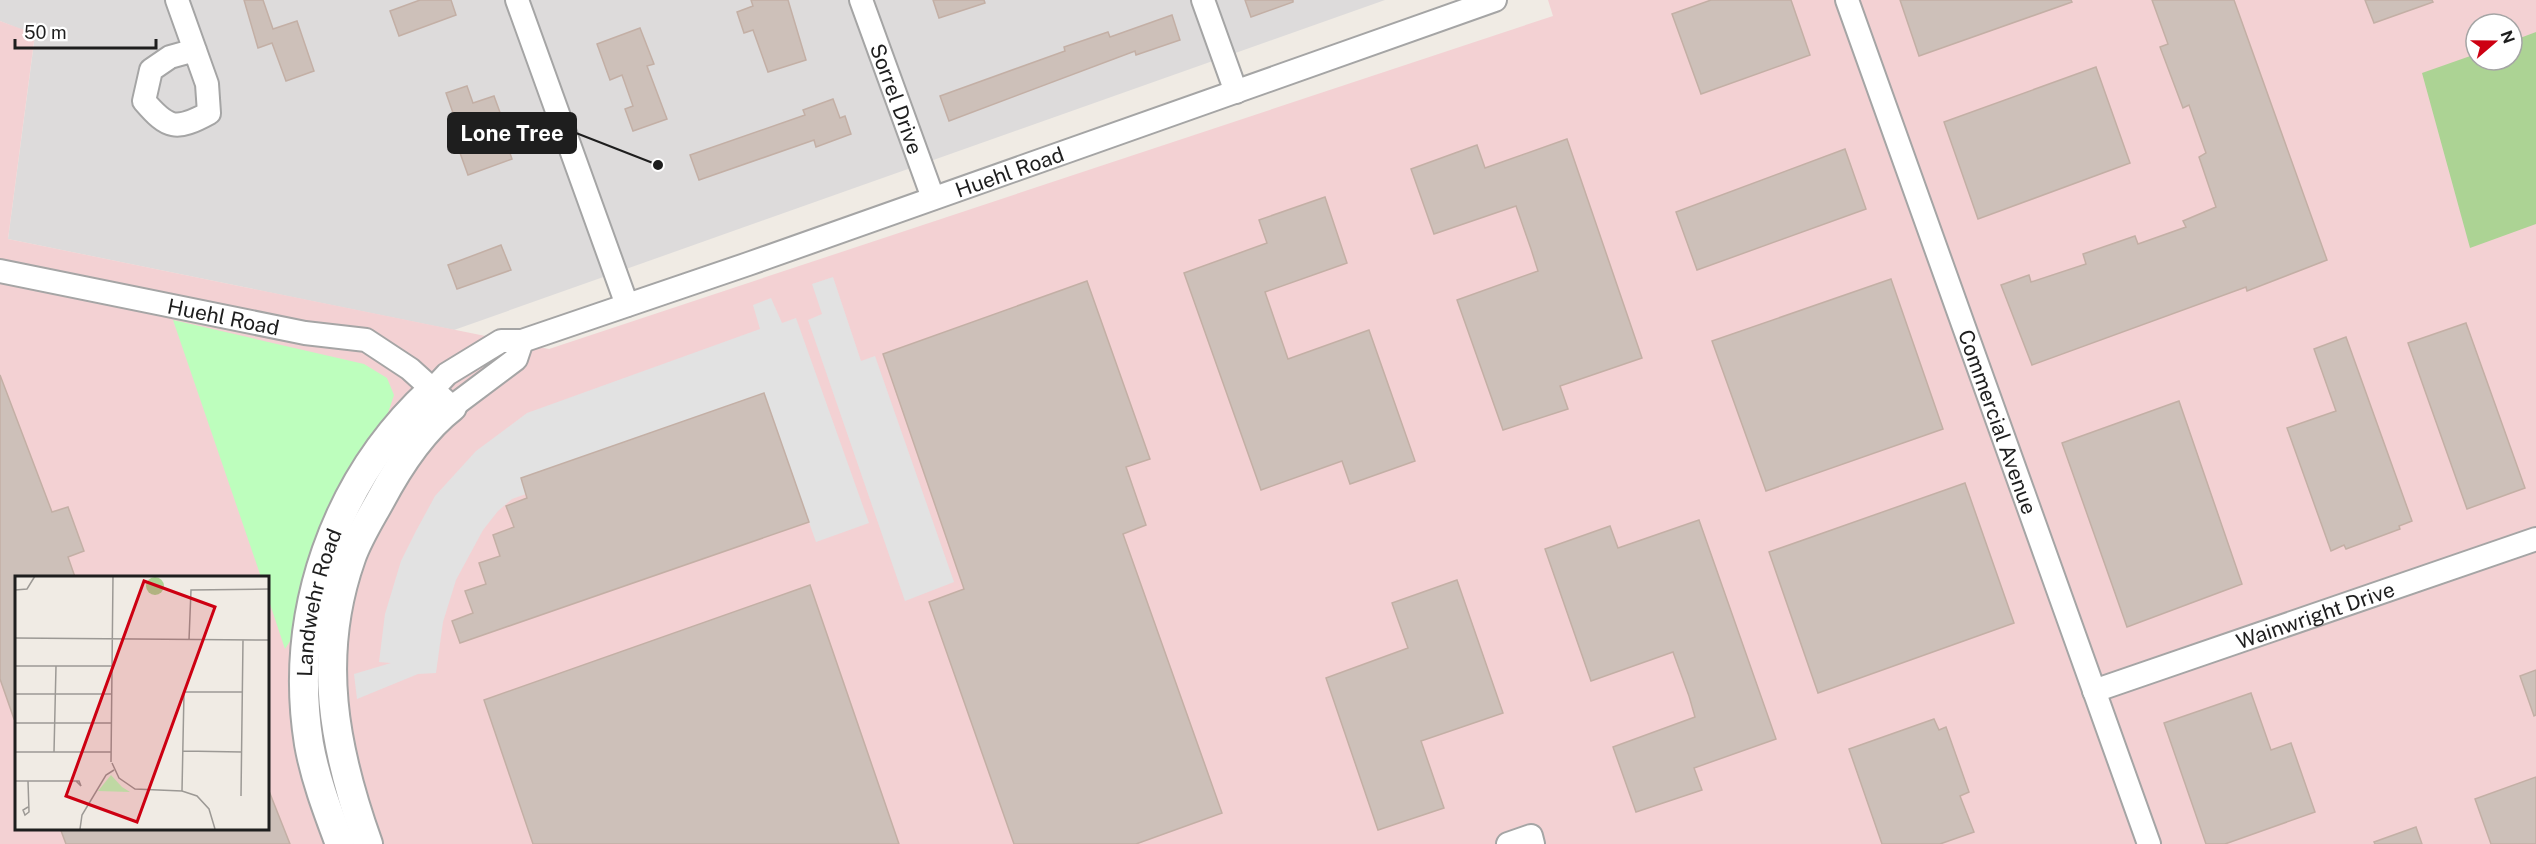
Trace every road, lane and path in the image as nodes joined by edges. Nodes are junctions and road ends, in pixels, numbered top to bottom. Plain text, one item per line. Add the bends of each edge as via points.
1 (177, 0) edge
2 (517, 0) edge
3 (861, 0) edge
4 (1203, 0) edge
5 (1495, 0) edge
6 (1847, 0) edge
7 (195, 50) dead end
8 (1236, 92) junction
9 (933, 198) junction
10 (0, 271) edge
11 (627, 305) junction
12 (442, 398) junction
13 (2536, 539) edge
14 (2094, 690) junction
15 (1532, 840) edge
16 (340, 844) edge
17 (368, 844) edge
18 (1508, 844) edge
19 (2149, 844) edge

1 - 7 street
2 - 11 street
3 - 9 street, Sorrel Drive
4 - 8 street
5 - 8 street, Huehl Road
6 - 14 street, Commercial Avenue
8 - 9 street, Huehl Road
9 - 11 street, Huehl Road
10 - 12 street, Huehl Road via 305,333 366,340 410,369
11 - 12 street, Huehl Road via 522,340 516,359
12 - 16 street, Landwehr Road via 377,451 353,490 330,541 309,616 304,697 310,746 322,796
12 - 17 street, Landwehr Road via 440,416 385,490 351,558 336,618 331,691 337,741 348,790
13 - 14 street, Wainwright Drive
14 - 19 street, Commercial Avenue
15 - 18 street

